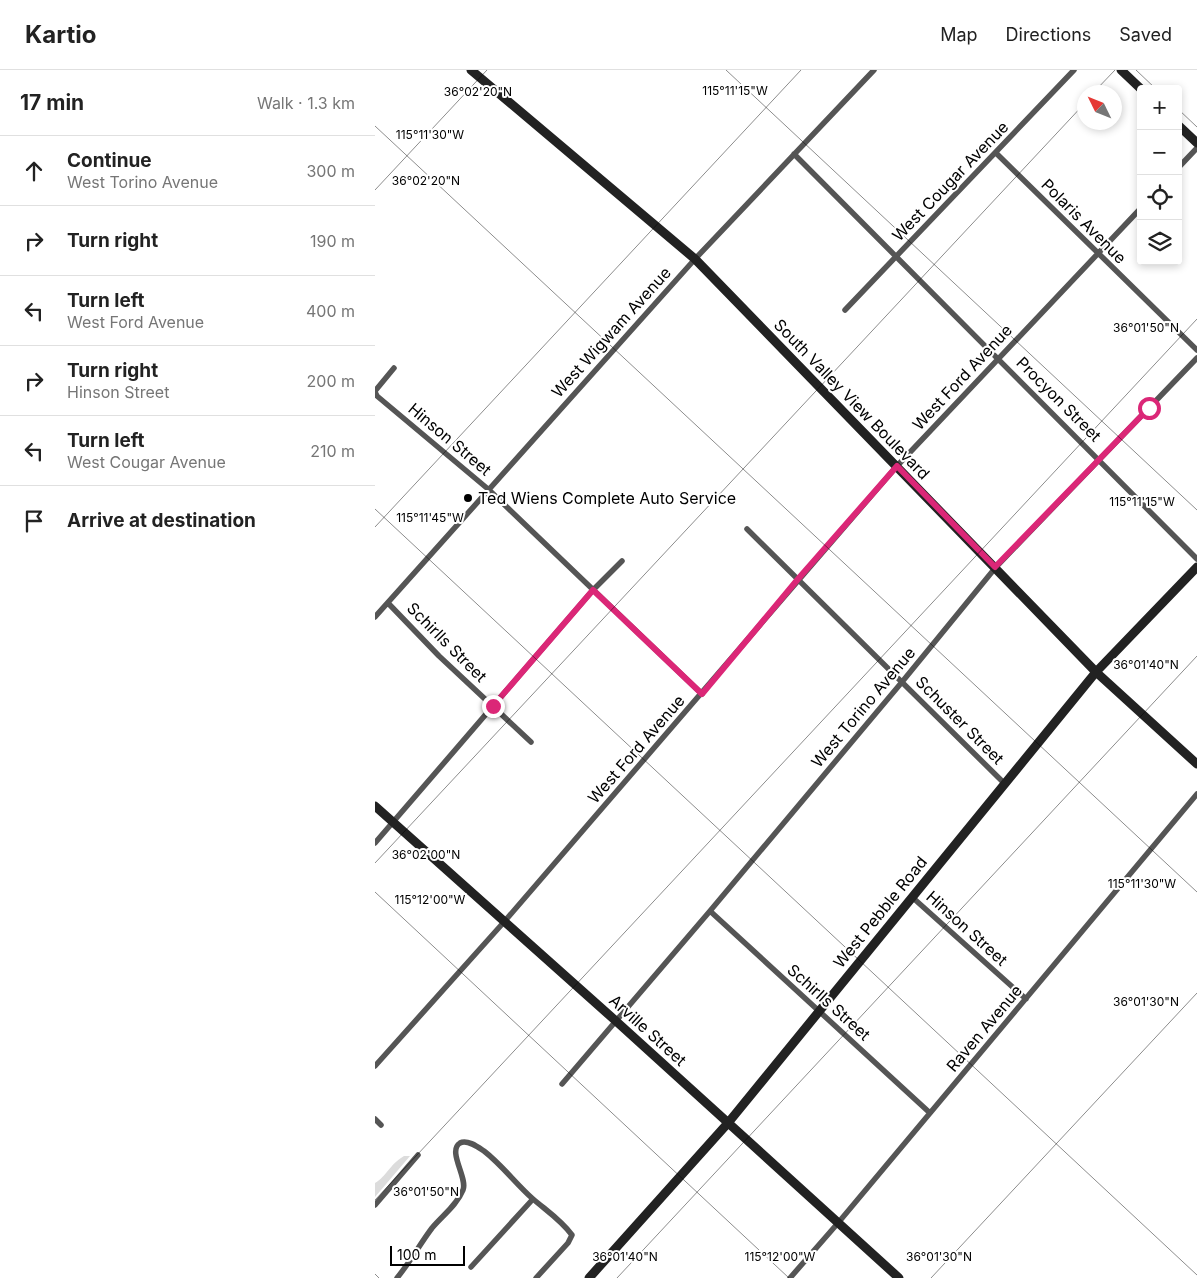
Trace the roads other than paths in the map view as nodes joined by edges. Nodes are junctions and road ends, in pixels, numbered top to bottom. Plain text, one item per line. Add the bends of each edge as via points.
1 (471, 70) edge
2 (874, 70) edge
3 (1074, 70) edge
4 (1121, 70) edge
5 (1137, 85) edge
6 (1182, 129) edge
7 (1197, 143) edge
8 (1197, 148) edge
9 (996, 153) junction
10 (794, 154) junction
11 (1182, 164) edge
12 (1137, 212) edge
13 (1097, 253) junction
14 (896, 257) junction
15 (695, 259) junction
16 (845, 310) dead end
17 (1197, 350) edge
18 (998, 358) junction
19 (1197, 358) edge
20 (394, 368) dead end
21 (375, 391) edge
22 (1099, 460) junction
23 (897, 466) junction
24 (488, 490) junction
25 (747, 529) dead end
26 (1197, 559) edge
27 (621, 561) dead end
28 (995, 567) junction
29 (1197, 567) edge
30 (798, 579) junction
31 (593, 590) junction
32 (388, 603) junction
33 (375, 617) edge
34 (1096, 672) junction
35 (902, 682) junction
36 (702, 694) junction
37 (493, 706) junction
38 (531, 742) dead end
39 (1197, 764) edge
40 (1005, 784) junction
41 (1197, 794) edge
42 (375, 806) edge
43 (394, 822) junction
44 (375, 843) edge
45 (912, 897) junction
46 (710, 911) junction
47 (504, 922) junction
48 (1026, 999) junction
49 (819, 1011) junction
50 (617, 1022) junction
51 (375, 1066) edge
52 (562, 1084) dead end
53 (931, 1113) junction
54 (375, 1119) edge
55 (728, 1123) junction
56 (381, 1125) dead end
57 (418, 1155) dead end
58 (533, 1199) junction
59 (375, 1205) edge
60 (838, 1223) junction
61 (471, 1267) dead end
62 (398, 1278) edge
63 (536, 1278) edge
64 (589, 1278) edge
65 (790, 1278) edge
66 (899, 1278) edge

1 - 15 street, South Valley View Boulevard
2 - 10 street, West Wigwam Avenue
3 - 9 street, West Cougar Avenue
4 - 5 street
6 - 7 street
8 - 11 street
9 - 13 street, Polaris Avenue
9 - 14 street, West Cougar Avenue
10 - 14 street, Procyon Street
10 - 15 street, West Wigwam Avenue
12 - 13 street, West Ford Avenue
13 - 17 street, Polaris Avenue
13 - 18 street, West Ford Avenue
14 - 16 street, West Cougar Avenue
14 - 18 street, Procyon Street
15 - 23 street, South Valley View Boulevard
15 - 24 street, West Wigwam Avenue
18 - 22 street, Procyon Street
18 - 23 street, West Ford Avenue
19 - 22 street, West Torino Avenue
20 - 21 street
21 - 24 street, Hinson Street
22 - 26 street, Procyon Street
22 - 28 street, West Torino Avenue
23 - 28 street, South Valley View Boulevard
23 - 30 street, West Ford Avenue
24 - 31 street, Hinson Street
24 - 32 street, West Wigwam Avenue
25 - 30 street, Schuster Street
27 - 31 street
28 - 34 street, South Valley View Boulevard
28 - 35 street, West Torino Avenue
29 - 34 street, West Pebble Road
30 - 35 street, Schuster Street
30 - 36 street, West Ford Avenue
31 - 36 street, Hinson Street
31 - 37 street
32 - 33 street, West Wigwam Avenue
32 - 37 street, Schirlls Street
34 - 39 street, South Valley View Boulevard
34 - 40 street, West Pebble Road
35 - 40 street, Schuster Street
35 - 46 street, West Torino Avenue
36 - 47 street, West Ford Avenue
37 - 38 street, Schirlls Street
37 - 43 street
40 - 45 street, West Pebble Road
41 - 48 street, Raven Avenue
42 - 43 street, Arville Street
43 - 44 street
43 - 47 street, Arville Street
45 - 48 street, Hinson Street
45 - 49 street, West Pebble Road
46 - 49 street, Schirlls Street
46 - 50 street, West Torino Avenue
47 - 50 street, Arville Street
47 - 51 street, West Ford Avenue
48 - 53 street, Raven Avenue
49 - 53 street, Schirlls Street
49 - 55 street, West Pebble Road
50 - 52 street, West Torino Avenue
50 - 55 street, Arville Street
53 - 60 street, Raven Avenue
54 - 56 street
55 - 60 street, Arville Street
55 - 64 street, West Pebble Road
57 - 59 street
58 - 61 street
58 - 62 street via 484,1152 468,1142 461,1143 456,1150 464,1184 457,1200 431,1230
58 - 63 street via 562,1222 572,1235
60 - 65 street, Raven Avenue
60 - 66 street, Arville Street

